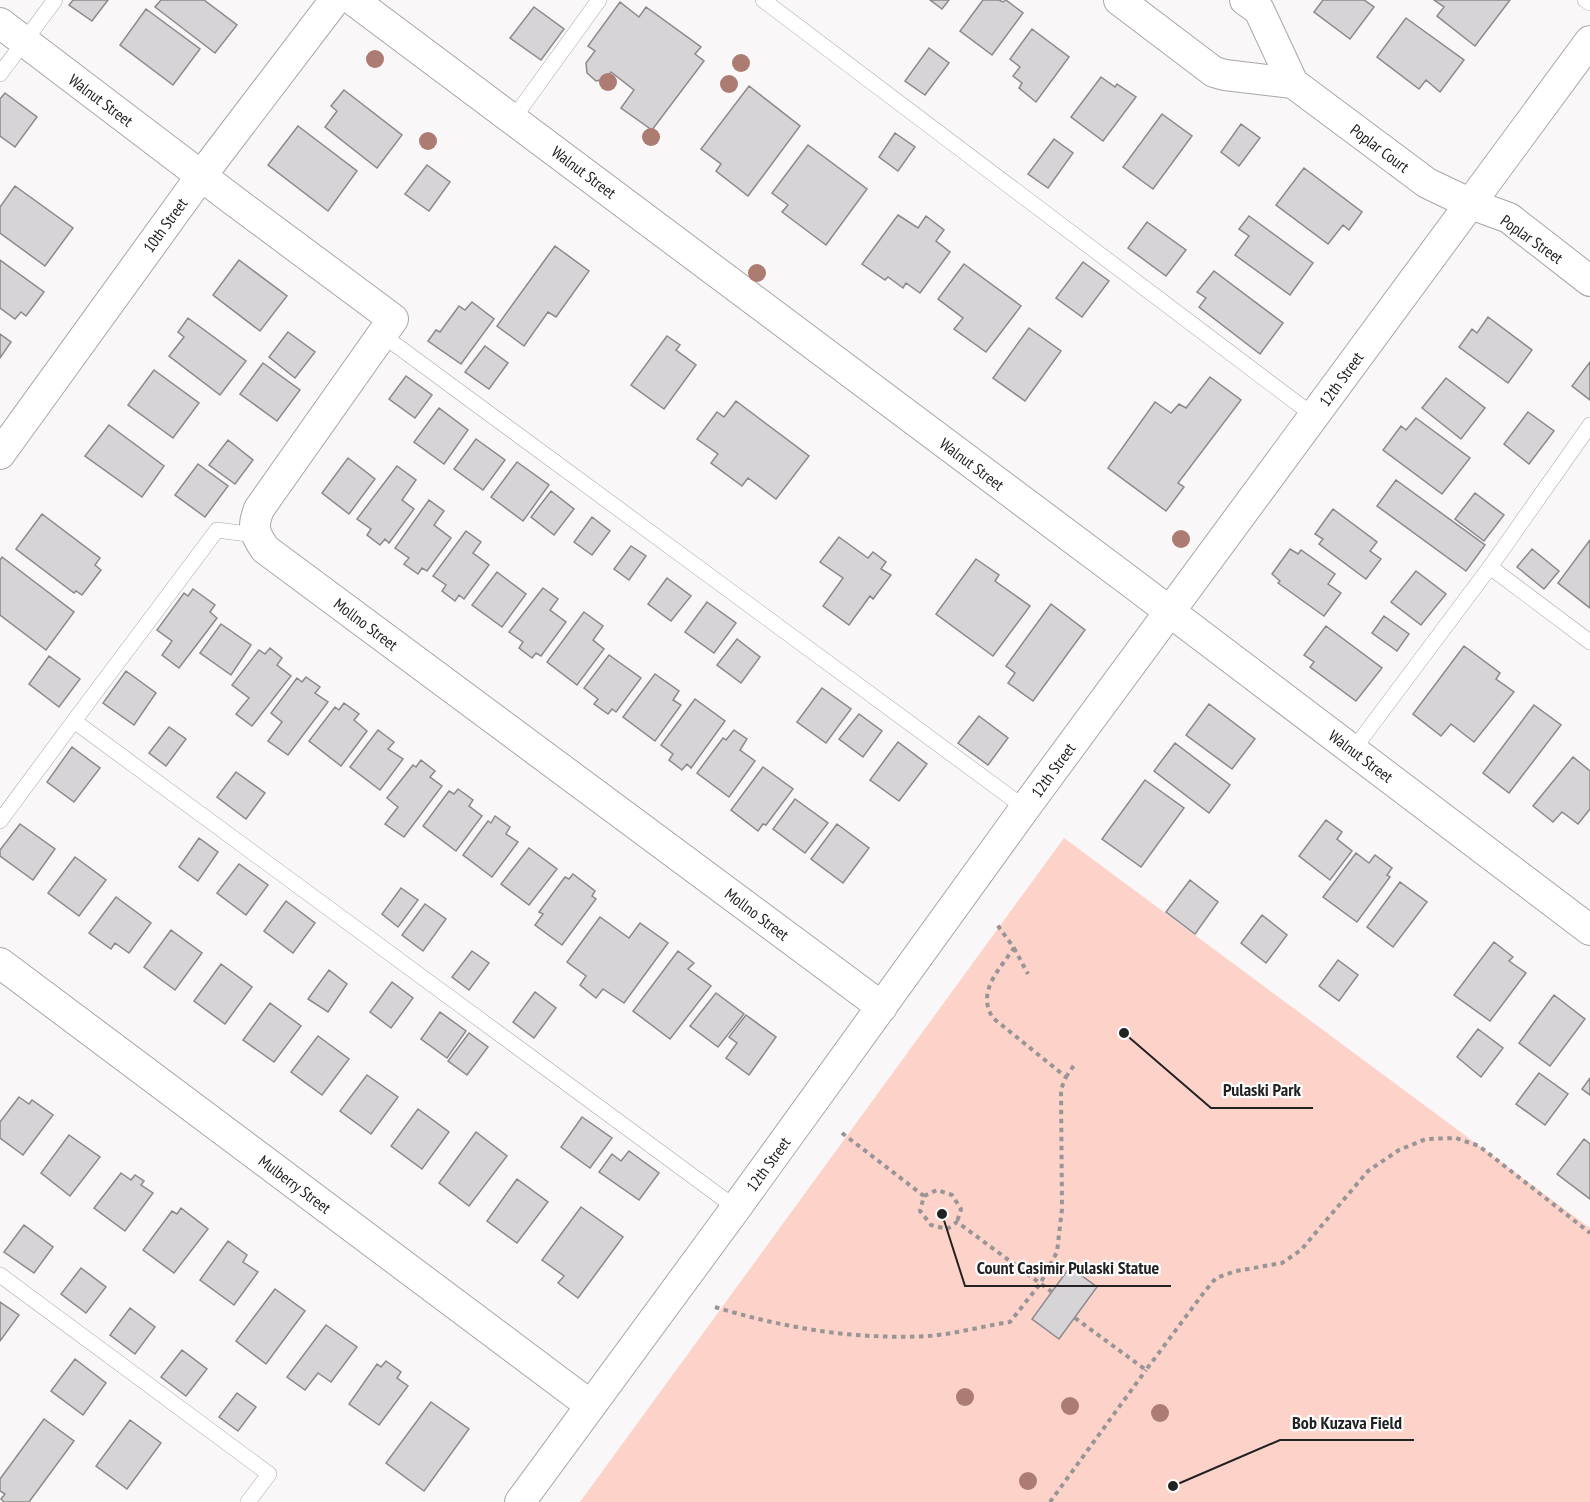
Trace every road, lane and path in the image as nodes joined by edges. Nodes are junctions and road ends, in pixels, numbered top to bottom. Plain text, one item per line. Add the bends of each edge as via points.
1 (55, 0) edge
2 (336, 0) edge
3 (353, 0) edge
4 (599, 0) edge
5 (763, 0) edge
6 (1119, 0) edge
7 (1245, 0) edge
8 (1585, 0) edge
9 (1590, 3) edge
10 (0, 23) edge
11 (24, 41) junction
12 (1590, 41) edge
13 (0, 74) edge
14 (1293, 83) junction
15 (513, 119) junction
16 (201, 176) junction
17 (1471, 204) junction
18 (1590, 281) edge
19 (381, 334) junction
20 (1314, 416) junction
21 (1590, 424) edge
22 (0, 454) edge
23 (255, 535) junction
24 (1490, 567) junction
25 (1169, 611) junction
26 (1590, 642) edge
27 (74, 721) junction
28 (1353, 750) junction
29 (1025, 808) junction
30 (0, 821) edge
31 (996, 923) dead end
32 (1590, 930) edge
33 (1014, 948) junction
34 (0, 963) edge
35 (1028, 974) dead end
36 (882, 1006) junction
37 (1074, 1065) dead end
38 (1066, 1077) junction
39 (842, 1133) dead end
40 (924, 1196) junction
41 (736, 1208) junction
42 (957, 1222) junction
43 (1590, 1233) edge
44 (0, 1275) edge
45 (1040, 1284) junction
46 (1052, 1292) dead end
47 (715, 1307) dead end
48 (1075, 1318) dead end
49 (1146, 1370) junction
50 (590, 1405) junction
51 (248, 1502) edge
52 (520, 1502) edge
53 (1050, 1502) edge

1 - 11 lane
2 - 16 street, 10th Street
3 - 15 street, Walnut Street
4 - 15 lane
5 - 20 lane
6 - 14 street via 1214,72
7 - 14 street, Poplar Court via 1259,10
8 - 9 lane
10 - 11 street, Walnut Street
11 - 13 lane
11 - 16 street, Walnut Street
12 - 17 street, 12th Street
14 - 17 street, Poplar Court via 1427,183
15 - 25 street, Walnut Street
16 - 19 street via 393,319
16 - 22 street, 10th Street
17 - 18 street, Poplar Street via 1509,218
17 - 20 street, 12th Street
19 - 23 street via 259,509 254,521
19 - 29 lane
20 - 25 street, 12th Street
21 - 24 lane
23 - 27 lane via 217,530
23 - 36 street, Mollno Street via 265,549
24 - 26 lane
24 - 28 lane
25 - 28 street, Walnut Street
25 - 29 street, 12th Street
27 - 30 lane
27 - 41 lane
28 - 32 street, Walnut Street
29 - 36 street, 12th Street
31 - 33 path
33 - 35 path
33 - 38 path via 987,989 986,1008 993,1018
34 - 50 street, Mulberry Street
36 - 41 street, 12th Street
37 - 38 path
38 - 45 path via 1061,1089 1062,1209 1057,1252
39 - 40 path
40 - 42 path via 937,1190 952,1195 961,1209
40 - 42 path via 920,1211 931,1225 947,1229
41 - 50 street, 12th Street
42 - 45 path
43 - 49 path via 1479,1146 1456,1138 1426,1139 1399,1150 1368,1171 1301,1250 1282,1263 1236,1270 1216,1278
44 - 51 lane via 269,1474
45 - 46 path
45 - 47 path via 1010,1322 929,1336 805,1330
48 - 49 path
49 - 53 path
50 - 52 street, 12th Street

